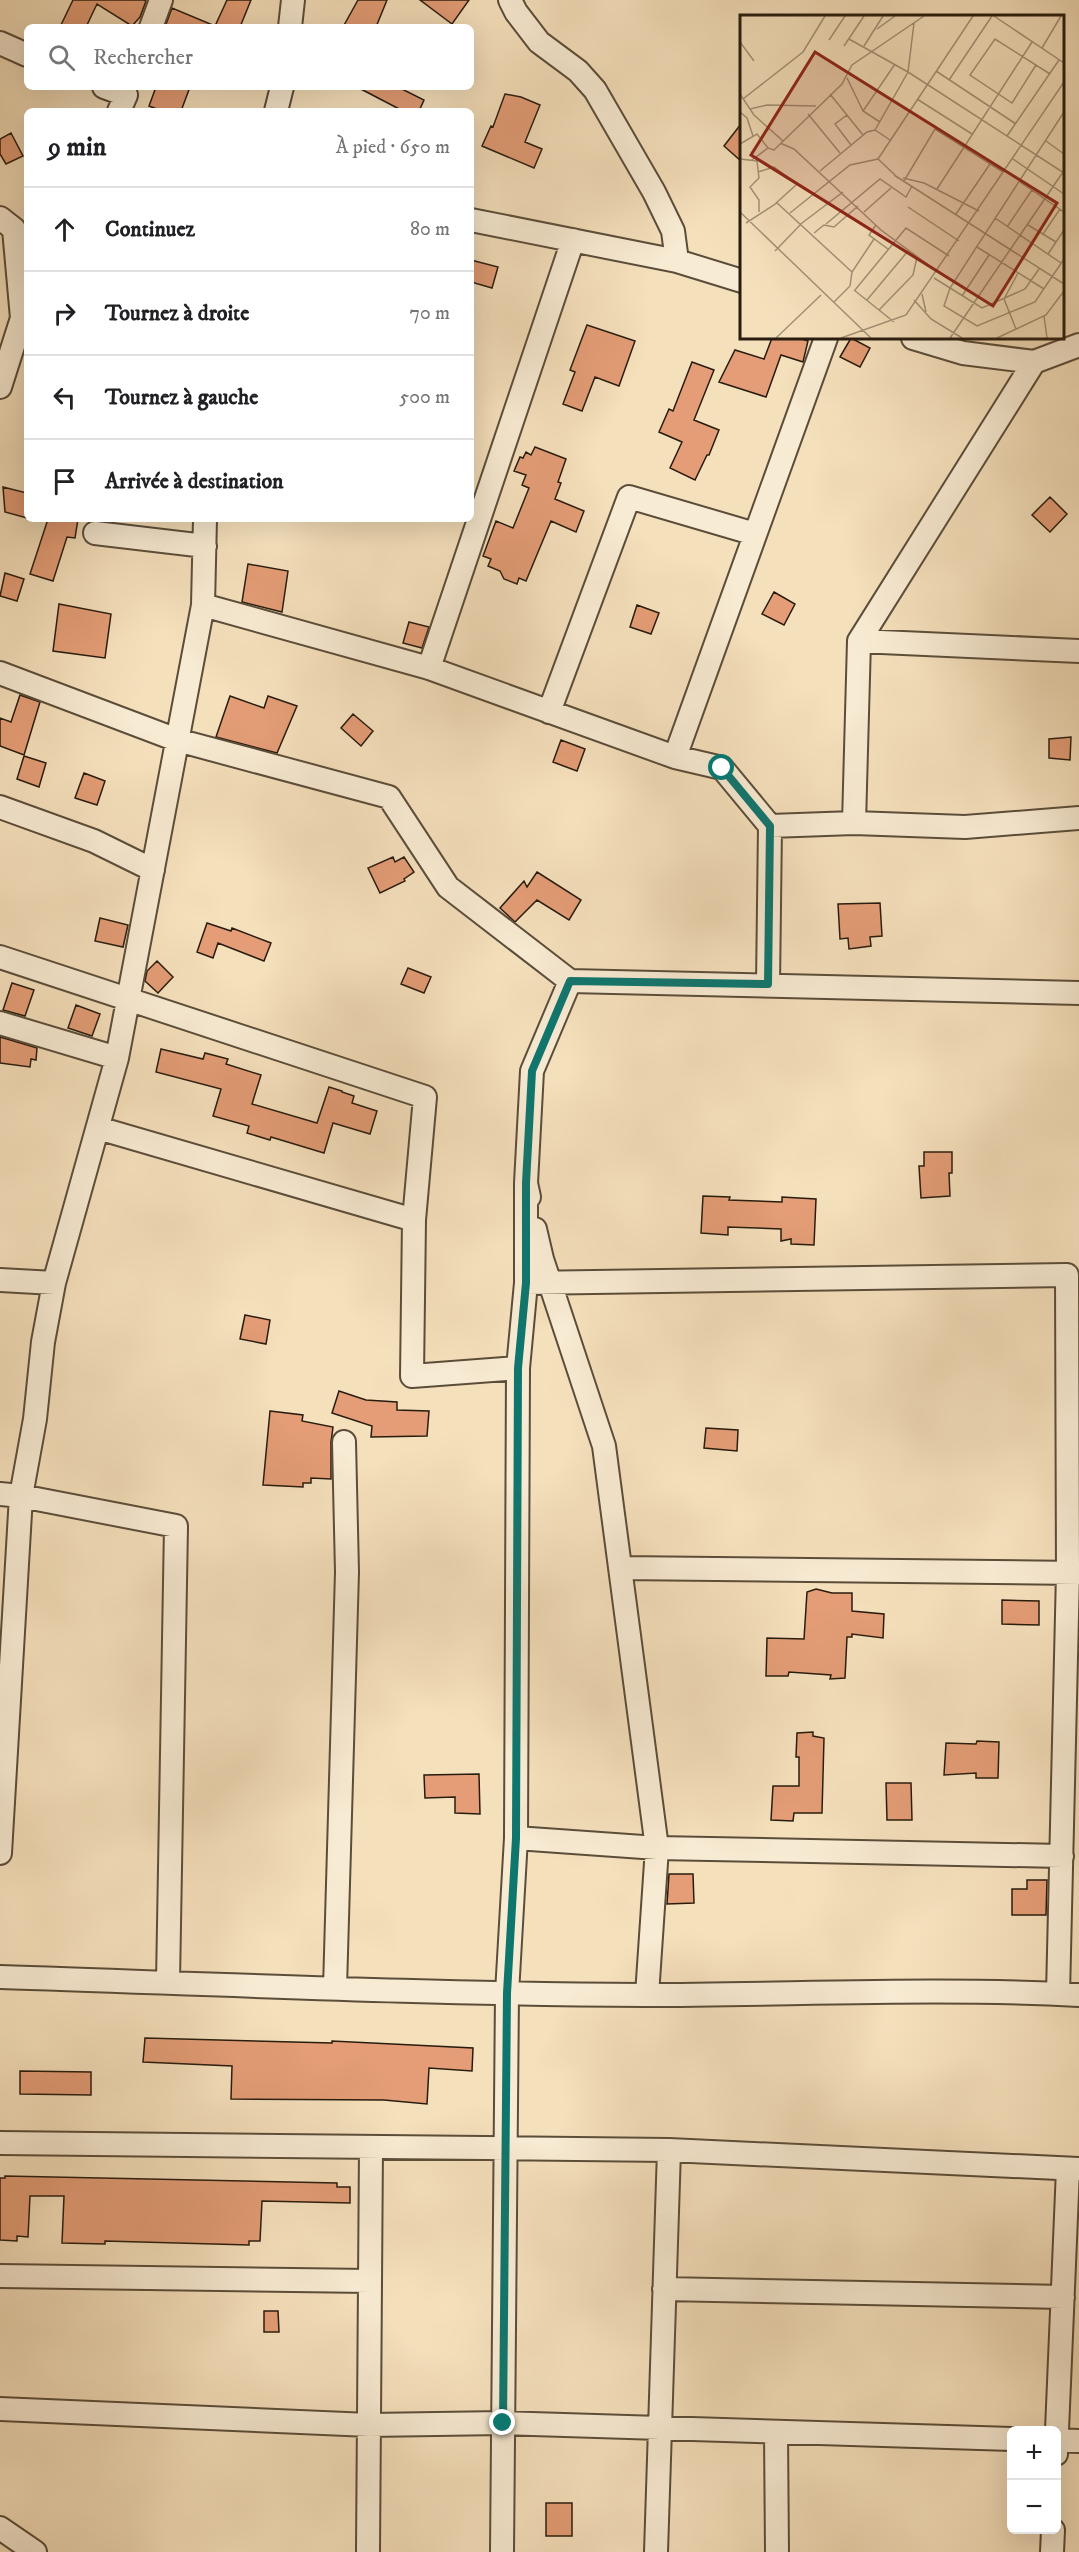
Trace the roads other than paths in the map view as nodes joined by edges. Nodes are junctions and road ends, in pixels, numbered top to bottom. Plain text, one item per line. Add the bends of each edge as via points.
1 (161, 0) edge
2 (294, 0) edge
3 (510, 0) edge
4 (152, 24) edge
5 (290, 24) edge
6 (0, 43) edge
7 (24, 54) edge
8 (109, 90) edge
9 (281, 90) edge
10 (124, 98) edge
11 (277, 108) edge
12 (0, 218) edge
13 (474, 221) edge
14 (573, 240) junction
15 (677, 261) junction
16 (740, 281) edge
17 (826, 339) edge
18 (917, 339) edge
19 (1079, 345) edge
20 (1034, 362) junction
21 (0, 387) edge
22 (205, 522) edge
23 (95, 533) dead end
24 (755, 534) junction
25 (205, 546) junction
26 (203, 605) junction
27 (859, 641) junction
28 (1079, 651) edge
29 (429, 668) junction
30 (0, 673) edge
31 (549, 712) junction
32 (177, 740) junction
33 (675, 757) junction
34 (0, 807) edge
35 (1079, 818) edge
36 (854, 823) junction
37 (770, 826) junction
38 (153, 870) junction
39 (0, 957) edge
40 (570, 981) junction
41 (768, 984) junction
42 (1079, 993) edge
43 (128, 1000) junction
44 (0, 1023) edge
45 (117, 1058) junction
46 (98, 1128) junction
47 (526, 1183) junction
48 (414, 1220) junction
49 (0, 1280) edge
50 (549, 1282) junction
51 (54, 1283) junction
52 (526, 1283) junction
53 (518, 1368) junction
54 (344, 1442) dead end
55 (10, 1495) edge
56 (621, 1568) junction
57 (1073, 1573) edge
58 (6, 1650) edge
59 (3, 1741) edge
60 (516, 1838) junction
61 (657, 1848) junction
62 (0, 1853) edge
63 (1062, 1856) junction
64 (0, 1977) edge
65 (168, 1982) junction
66 (335, 1988) junction
67 (507, 1993) junction
68 (647, 1995) junction
69 (1069, 1995) edge
70 (0, 2143) edge
71 (371, 2146) junction
72 (505, 2147) junction
73 (669, 2150) junction
74 (1074, 2169) edge
75 (0, 2276) edge
76 (370, 2281) junction
77 (664, 2289) junction
78 (1063, 2297) junction
79 (0, 2409) edge
80 (503, 2423) junction
81 (369, 2425) junction
82 (1058, 2426) edge
83 (660, 2428) junction
84 (776, 2432) junction
85 (1007, 2439) edge
86 (1061, 2440) edge
87 (1079, 2441) edge
88 (0, 2528) edge
89 (1053, 2534) edge
90 (35, 2552) edge
91 (368, 2552) edge
92 (502, 2552) edge
93 (656, 2552) edge
94 (777, 2552) edge
95 (1052, 2552) edge

1 - 4 street
2 - 5 street
3 - 15 street via 539,42 578,71 595,90 673,231
6 - 7 street
8 - 10 street
9 - 11 street
12 - 21 street via 14,229 22,318
13 - 14 street
14 - 15 street
14 - 29 street
15 - 16 street
17 - 24 street
18 - 20 street via 963,352
19 - 20 street
20 - 27 street
22 - 25 street
23 - 25 street
24 - 31 street via 629,496
24 - 33 street
25 - 26 street
26 - 29 street
26 - 32 street
27 - 28 street
27 - 36 street
29 - 31 street
30 - 32 street
31 - 33 street
32 - 38 street
32 - 40 street via 389,797 448,887
33 - 37 street via 722,768
34 - 38 street via 94,842
35 - 36 street via 966,827
36 - 37 street
37 - 41 street
38 - 43 street
39 - 43 street
40 - 41 street
40 - 47 street via 532,1071
41 - 42 street
43 - 45 street
43 - 48 street via 425,1097
44 - 45 street
45 - 46 street
46 - 48 street
46 - 51 street
47 - 50 street
47 - 52 street
48 - 53 street via 412,1376
49 - 51 street
50 - 52 street
50 - 56 street via 604,1446
50 - 57 street via 1068,1275
51 - 55 street via 35,1419
52 - 53 street
53 - 60 street
54 - 66 street via 347,1572
55 - 58 street
55 - 65 street via 176,1526
56 - 57 street
56 - 61 street
57 - 63 street
58 - 59 street
59 - 62 street
60 - 61 street
60 - 67 street
61 - 63 street
61 - 68 street
63 - 69 street
64 - 65 street
65 - 66 street
66 - 67 street
67 - 68 street
67 - 72 street
68 - 69 street via 1011,1991
70 - 71 street
71 - 72 street
71 - 76 street
72 - 73 street
72 - 80 street
73 - 74 street
73 - 77 street
74 - 78 street
75 - 76 street
76 - 81 street
77 - 78 street
77 - 83 street
78 - 82 street
79 - 81 street
80 - 81 street
80 - 83 street
80 - 92 street
81 - 91 street
83 - 84 street
83 - 93 street
84 - 85 street
84 - 94 street
86 - 87 street
88 - 90 street
89 - 95 street

